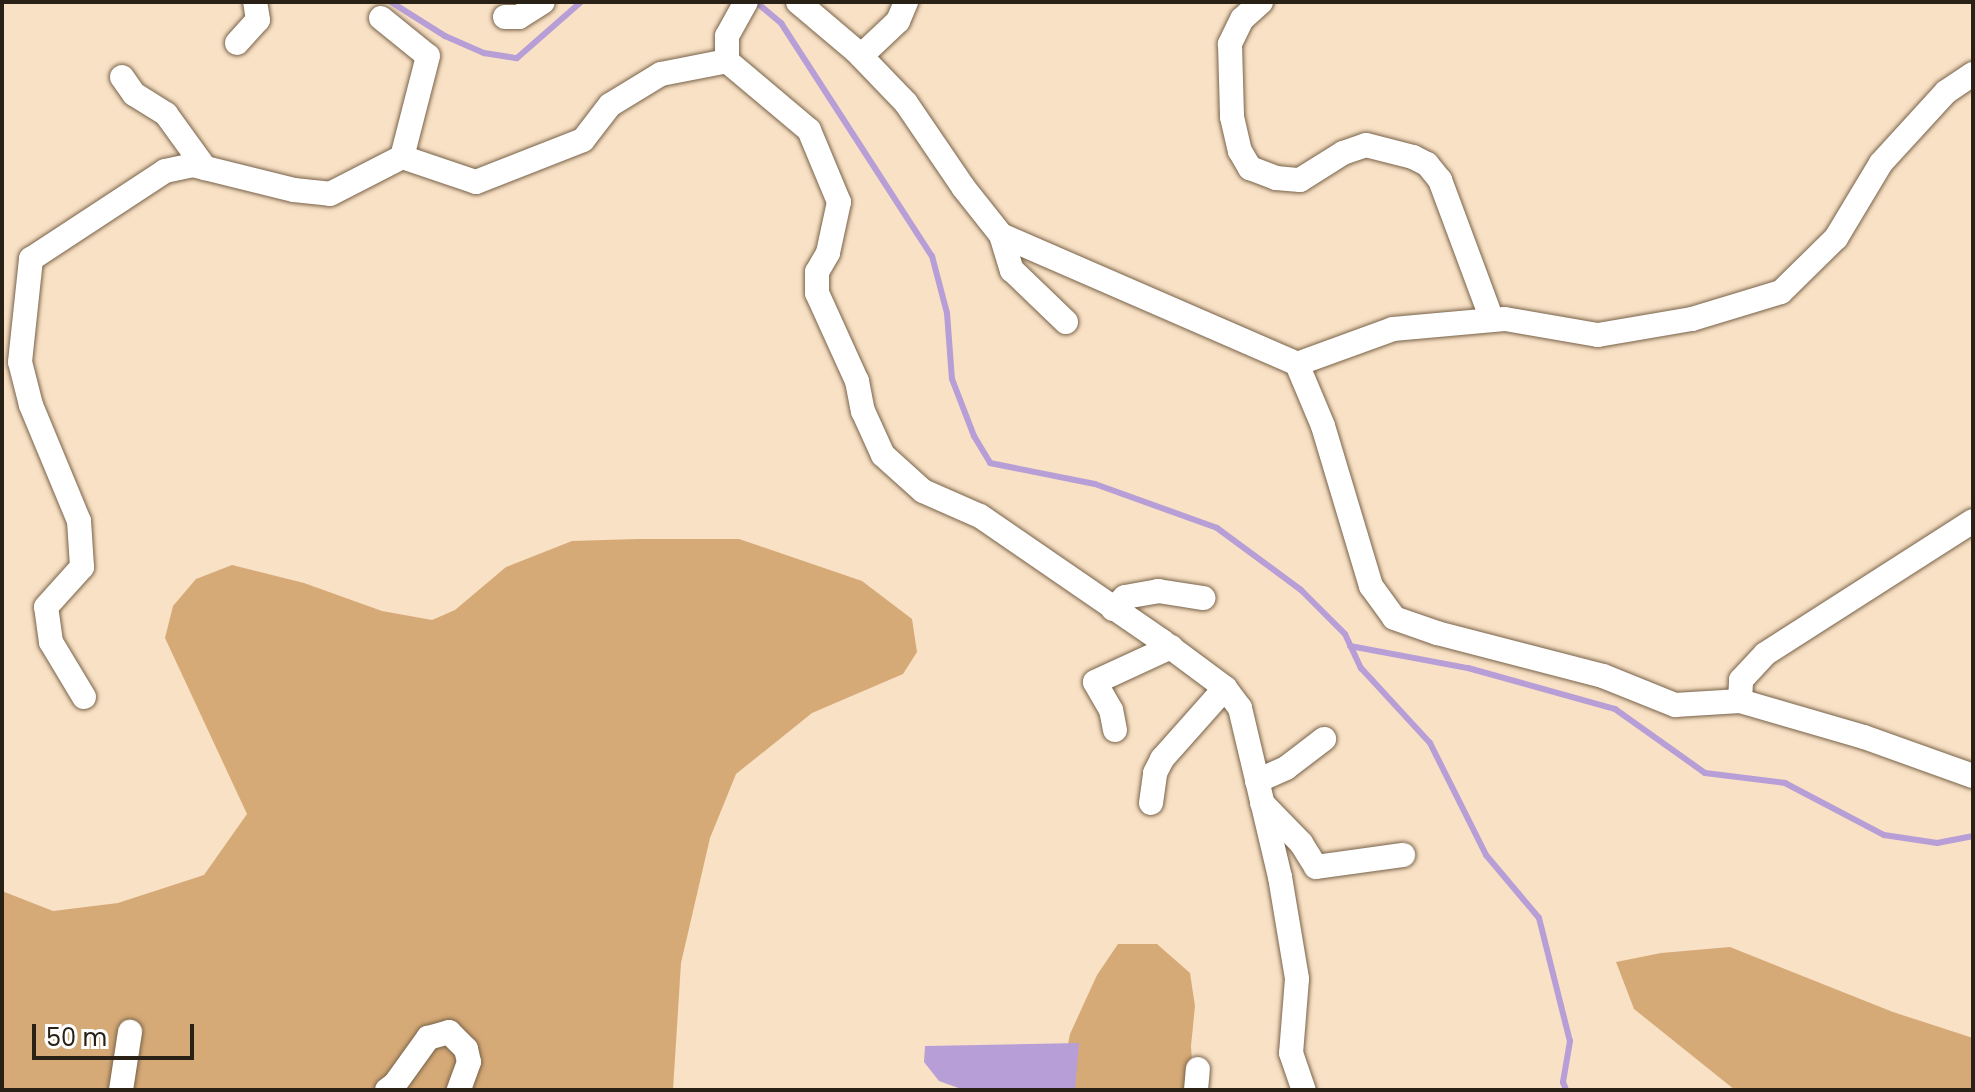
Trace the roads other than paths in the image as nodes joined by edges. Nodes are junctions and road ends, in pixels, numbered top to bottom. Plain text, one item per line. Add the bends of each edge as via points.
1 (255, 2) edge
2 (543, 2) edge
3 (798, 2) edge
4 (906, 2) edge
5 (1261, 2) edge
6 (743, 5) edge
7 (505, 17) dead end
8 (381, 18) dead end
9 (237, 43) dead end
10 (861, 56) junction
11 (727, 61) junction
12 (1973, 74) edge
13 (122, 77) dead end
14 (402, 157) junction
15 (205, 168) junction
16 (1001, 235) junction
17 (1492, 320) junction
18 (1066, 322) dead end
19 (1297, 364) junction
20 (1973, 521) edge
21 (1203, 598) dead end
22 (1113, 609) junction
23 (1171, 647) junction
24 (1225, 688) junction
25 (84, 697) dead end
26 (1740, 701) junction
27 (1115, 730) dead end
28 (1324, 739) dead end
29 (1973, 776) edge
30 (1259, 791) junction
31 (1151, 803) dead end
32 (1403, 855) dead end
33 (130, 1032) dead end
34 (121, 1090) edge
35 (387, 1090) edge
36 (459, 1090) edge
37 (1304, 1090) edge

1 - 9 street via 258,20
2 - 7 street via 519,17
3 - 10 street
4 - 10 street via 898,21
5 - 17 street via 1242,19 1230,44 1232,117 1250,168 1300,180 1366,145 1427,164 1440,180
6 - 11 street via 727,36
8 - 14 street via 428,56
10 - 16 street via 906,103
11 - 14 street via 661,74 610,105 583,140 476,182
11 - 22 street via 809,130 839,202 828,253 817,272 817,293 883,455 923,491 980,516
12 - 17 street via 1946,92 1881,163 1836,238 1781,292 1692,319 1598,335
13 - 15 street via 134,94 166,114
14 - 15 street via 330,194
15 - 25 street via 165,171 31,259 20,362 31,405 79,521 82,567 46,607 51,642
16 - 18 street via 1012,270
16 - 19 street
17 - 19 street via 1393,329
19 - 26 street via 1323,426 1371,586 1394,618 1603,676 1675,705
20 - 26 street via 1765,654 1741,680
21 - 22 street via 1158,591 1125,597
22 - 23 street
23 - 24 street
23 - 27 street via 1095,682
24 - 30 street via 1240,708
24 - 31 street via 1162,759
26 - 29 street
28 - 30 street
30 - 32 street via 1316,867
30 - 37 street via 1297,979 1291,1053
33 - 34 street
35 - 36 street via 428,1038 449,1032 466,1049 469,1062

